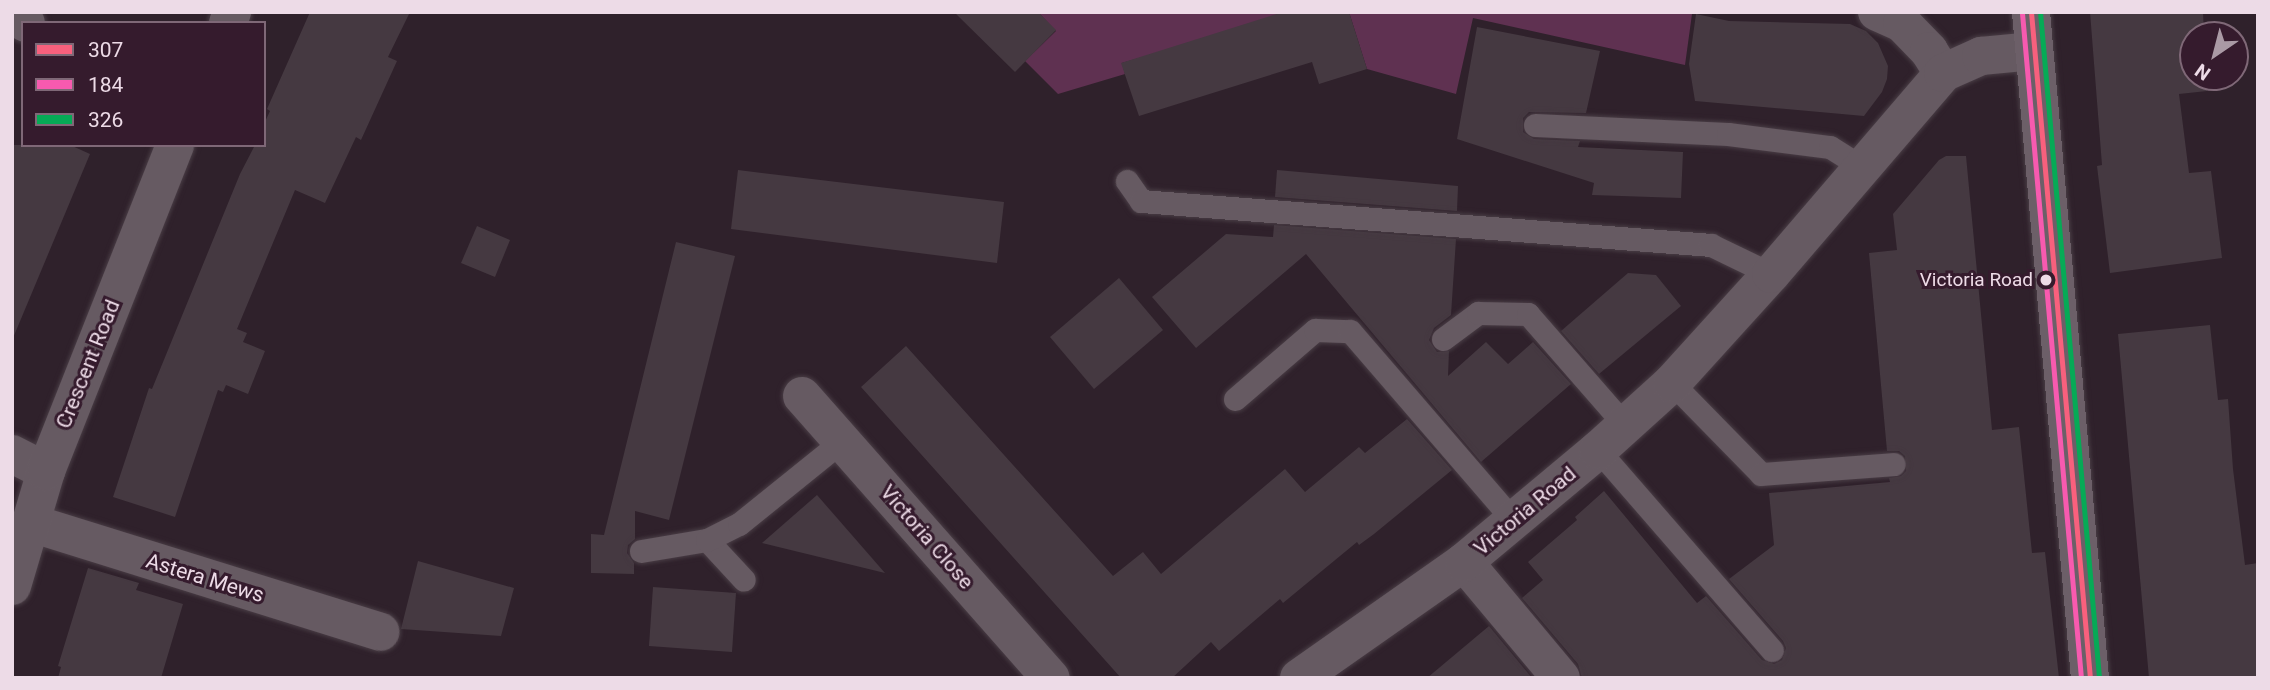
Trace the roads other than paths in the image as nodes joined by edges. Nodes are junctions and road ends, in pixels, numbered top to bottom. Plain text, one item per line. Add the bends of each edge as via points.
1 (1877, 12) edge
2 (2031, 12) edge
3 (2034, 51) junction
4 (1943, 73) junction
5 (1535, 125) dead end
6 (174, 147) edge
7 (1862, 167) junction
8 (1127, 181) dead end
9 (1771, 274) junction
10 (1443, 339) dead end
11 (1672, 383) junction
12 (802, 396) dead end
13 (1235, 399) dead end
14 (1612, 437) junction
15 (842, 441) junction
16 (29, 462) edge
17 (1894, 464) dead end
18 (1514, 521) junction
19 (31, 523) junction
20 (707, 540) junction
21 (641, 551) dead end
22 (1464, 562) junction
23 (744, 580) dead end
24 (12, 586) edge
25 (380, 632) dead end
26 (1772, 650) dead end
27 (1051, 678) edge
28 (1299, 678) edge
29 (1560, 678) edge
30 (2090, 678) edge

1 - 4 street via 1902,23
2 - 3 main road
3 - 4 street, Victoria Road via 1981,56
3 - 30 main road
4 - 7 street, Victoria Road
5 - 7 lane via 1728,134 1830,147
6 - 16 street, Crescent Road
7 - 9 street, Victoria Road
8 - 9 lane via 1141,201 1711,245
9 - 11 street, Victoria Road
10 - 14 lane via 1478,313 1528,314
11 - 14 street, Victoria Road
11 - 17 lane via 1761,474
12 - 15 street, Victoria Close
13 - 18 lane via 1315,330 1350,331
14 - 18 street, Victoria Road
14 - 26 lane
15 - 20 lane via 739,524
15 - 27 street, Victoria Close
16 - 19 street, Crescent Road
18 - 22 street, Victoria Road
19 - 24 street, Crescent Road
19 - 25 street, Astera Mews
20 - 21 lane
20 - 23 lane
22 - 28 street, Victoria Road
22 - 29 street

